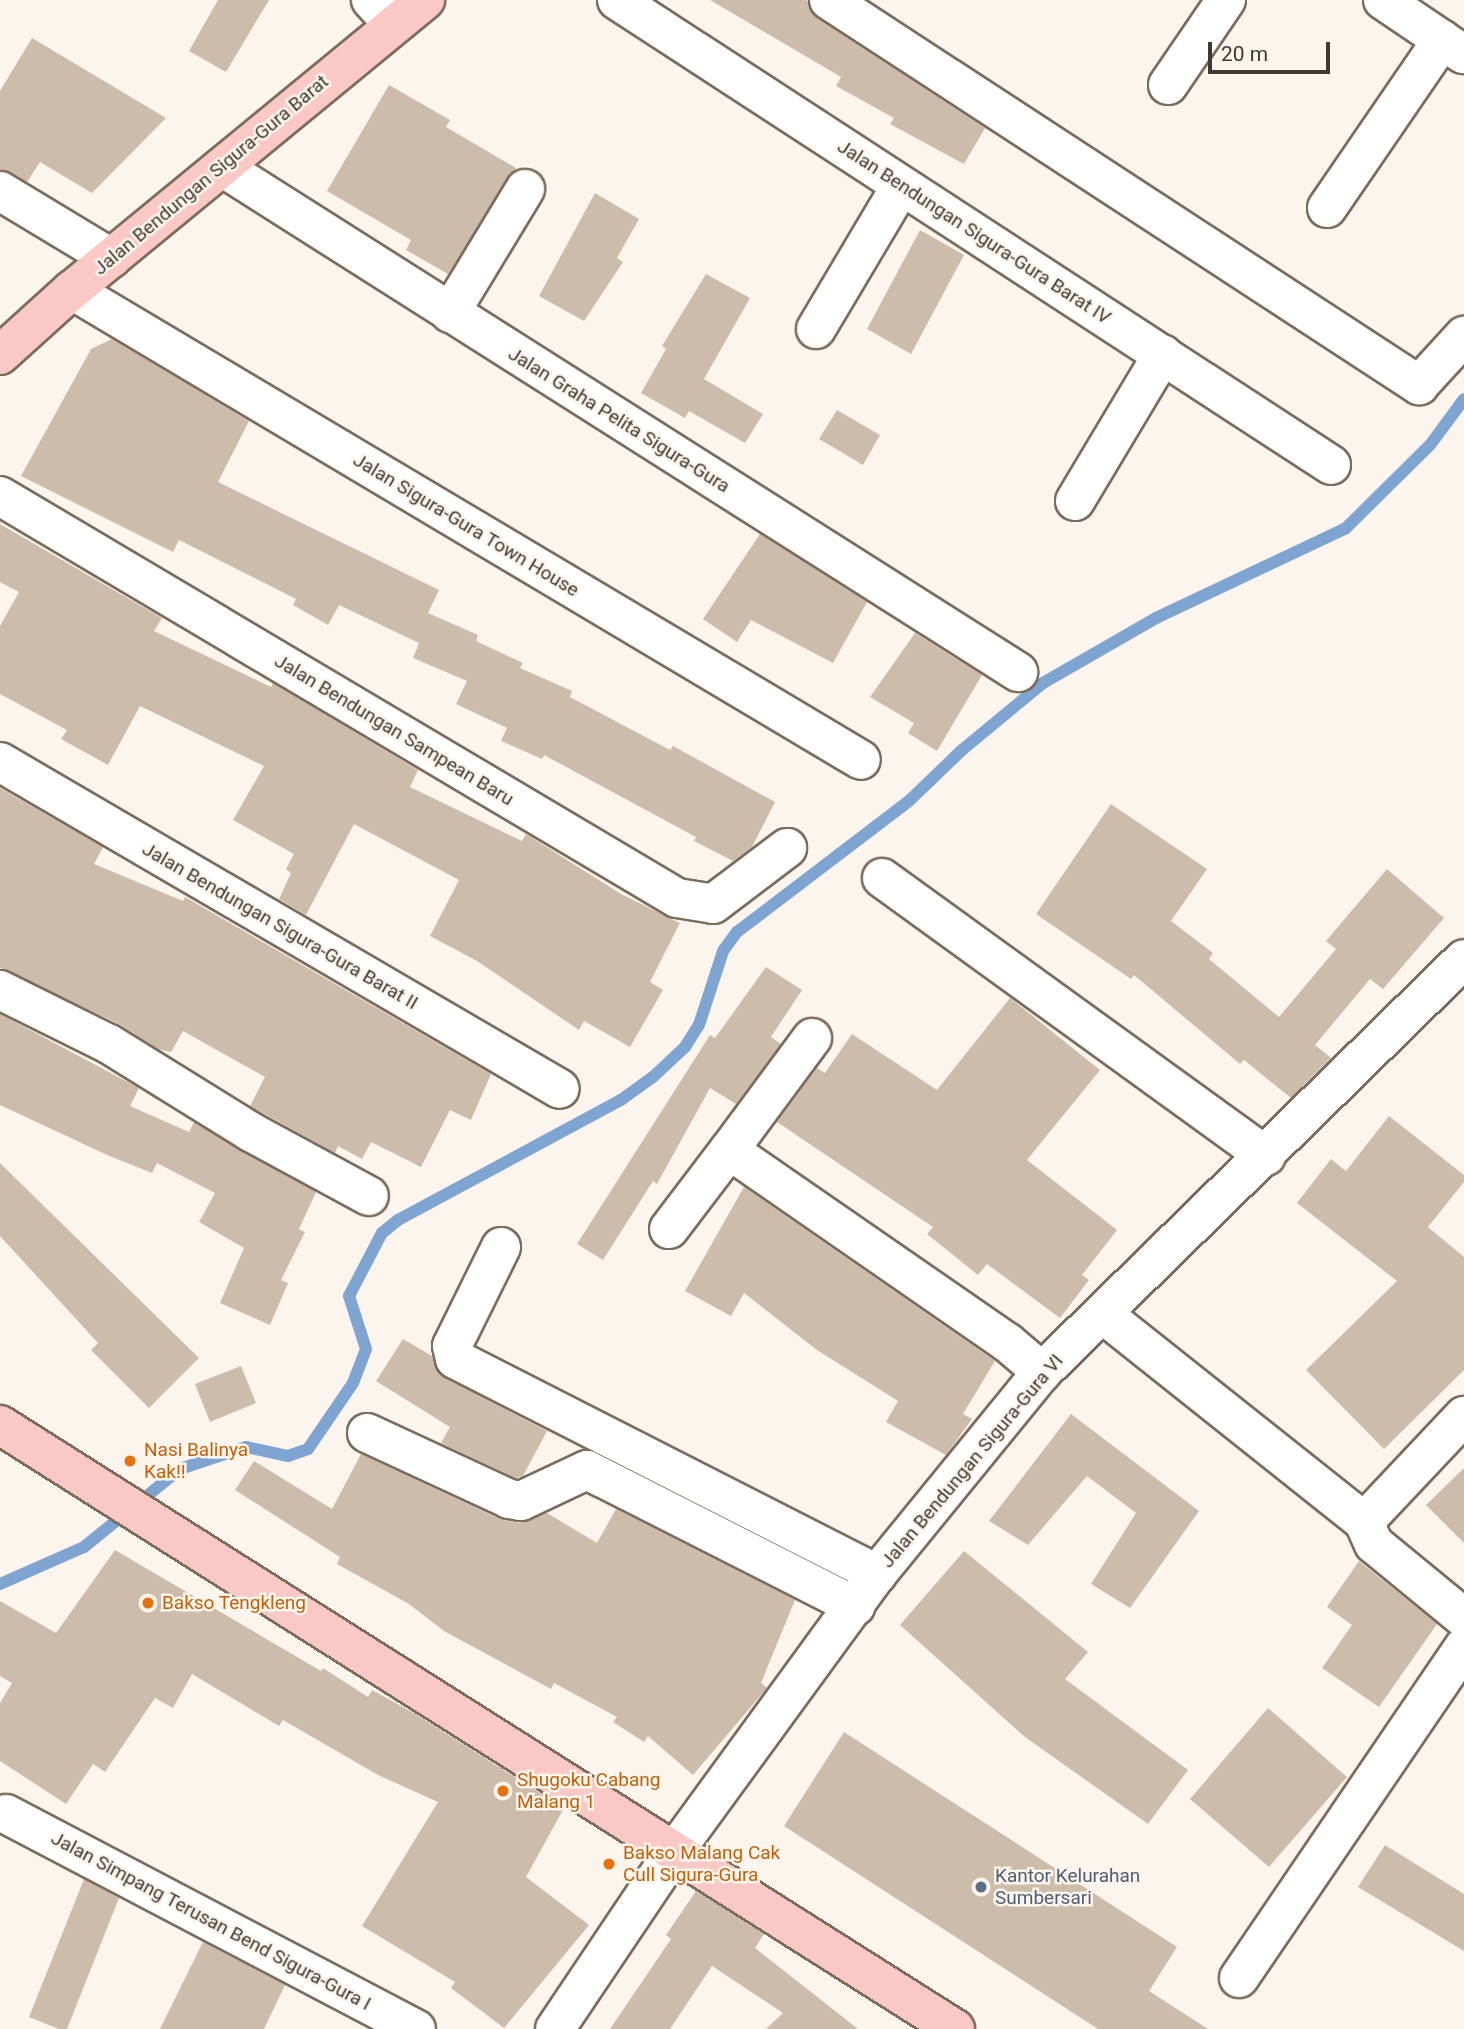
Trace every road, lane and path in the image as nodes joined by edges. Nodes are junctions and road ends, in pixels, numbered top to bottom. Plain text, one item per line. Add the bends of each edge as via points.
1 (425, 0) edge
2 (617, 0) edge
3 (829, 0) edge
4 (1226, 0) edge
5 (1384, 0) edge
6 (370, 7) edge
7 (1453, 48) edge
8 (1168, 85) dead end
9 (222, 167) junction
10 (901, 186) junction
11 (526, 188) dead end
12 (0, 191) edge
13 (1327, 208) dead end
14 (111, 258) junction
15 (72, 290) junction
16 (450, 313) junction
17 (816, 329) dead end
18 (1464, 336) edge
19 (1163, 354) junction
20 (0, 355) edge
21 (1331, 465) dead end
22 (0, 496) edge
23 (1075, 501) dead end
24 (1017, 671) dead end
25 (861, 760) dead end
26 (0, 762) edge
27 (787, 848) dead end
28 (882, 878) dead end
29 (1464, 959) edge
30 (0, 990) edge
31 (812, 1038) dead end
32 (560, 1089) dead end
33 (729, 1150) junction
34 (1266, 1156) junction
35 (369, 1196) dead end
36 (669, 1229) dead end
37 (501, 1247) dead end
38 (1104, 1315) junction
39 (1042, 1372) junction
40 (1464, 1416) edge
41 (0, 1425) edge
42 (367, 1433) dead end
43 (1364, 1522) junction
44 (877, 1574) junction
45 (855, 1606) junction
46 (1464, 1618) edge
47 (1464, 1647) edge
48 (6, 1814) dead end
49 (674, 1852) junction
50 (1239, 1978) dead end
51 (416, 2029) edge
52 (555, 2029) edge
53 (956, 2029) edge

1 - 6 main road, Jalan Bendungan Sigura-Gura Barat
2 - 10 street, Jalan Bendungan Sigura-Gura Barat IV
3 - 18 street via 1419,385
4 - 8 street
5 - 7 street
6 - 9 main road, Jalan Bendungan Sigura-Gura Barat
7 - 13 street
9 - 14 main road, Jalan Bendungan Sigura-Gura Barat
9 - 16 street, Jalan Graha Pelita Sigura-Gura
10 - 17 street
10 - 19 street, Jalan Bendungan Sigura-Gura Barat IV
11 - 16 street
12 - 14 street
14 - 15 main road, Jalan Bendungan Sigura-Gura Barat
15 - 20 main road, Jalan Bendungan Sigura-Gura Barat
15 - 25 street, Jalan Sigura-Gura Town House
16 - 24 street, Jalan Graha Pelita Sigura-Gura
19 - 21 street, Jalan Bendungan Sigura-Gura Barat IV
19 - 23 street
22 - 27 street, Jalan Bendungan Sampean Baru via 677,898 713,904
26 - 32 street, Jalan Bendungan Sigura-Gura Barat II
28 - 34 street
29 - 34 street, Jalan Bendungan Sigura-Gura VI
30 - 35 street via 108,1044 251,1132
31 - 33 street
33 - 36 street
33 - 39 street via 1009,1343
34 - 38 street, Jalan Bendungan Sigura-Gura VI
37 - 44 street via 452,1346 455,1359
38 - 39 street, Jalan Bendungan Sigura-Gura VI
38 - 43 street
39 - 44 street, Jalan Bendungan Sigura-Gura VI
40 - 43 street
41 - 49 main road
42 - 45 street via 509,1499 521,1501 587,1470
43 - 46 street via 1374,1544
44 - 45 street, Jalan Bendungan Sigura-Gura VI
45 - 49 street, Jalan Bendungan Sigura-Gura VI
47 - 50 street
48 - 51 street, Jalan Simpang Terusan Bend Sigura-Gura I
49 - 52 street, Jalan Bendungan Sigura-Gura VI
49 - 53 main road

